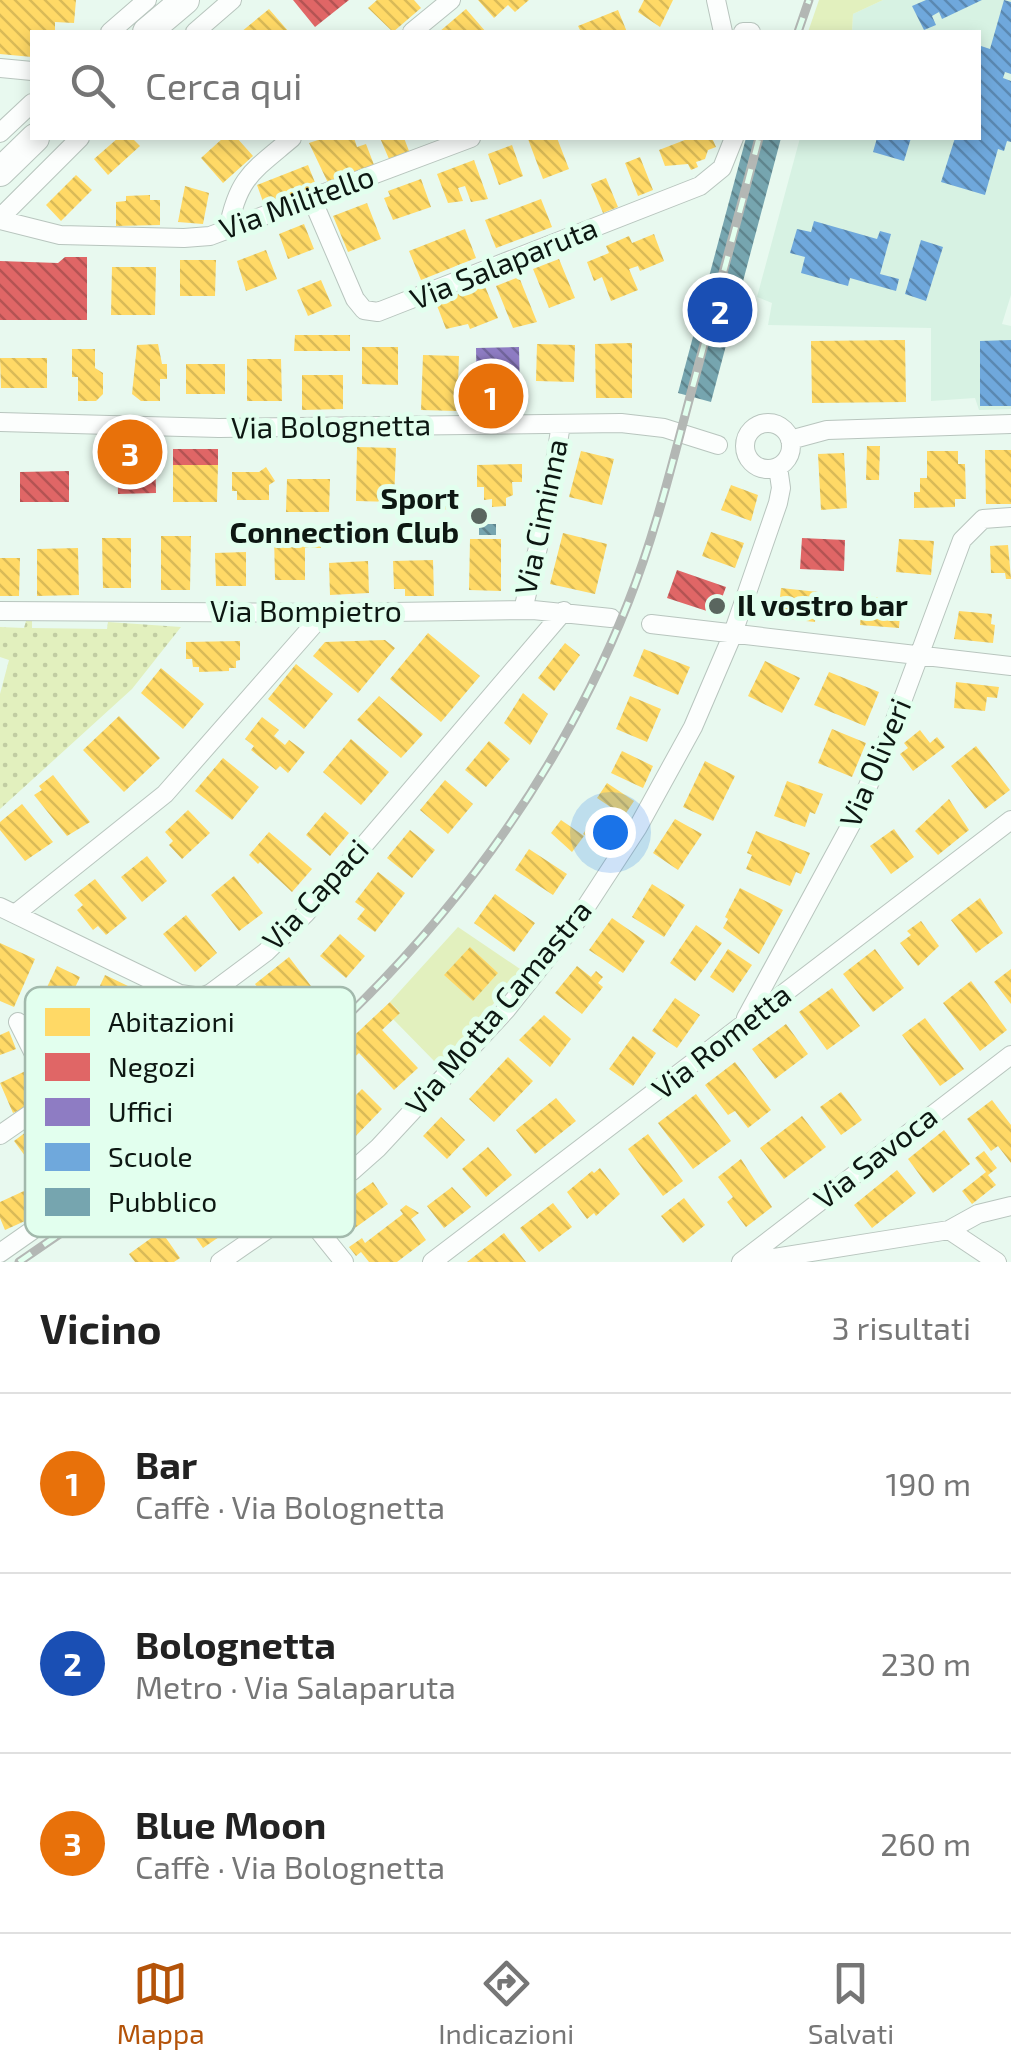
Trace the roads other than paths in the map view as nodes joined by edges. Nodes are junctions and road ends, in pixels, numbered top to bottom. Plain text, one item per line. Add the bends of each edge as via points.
1 (147, 0) edge
2 (185, 0) edge
3 (232, 0) edge
4 (451, 0) edge
5 (716, 0) edge
6 (127, 30) edge
7 (197, 30) edge
8 (414, 30) edge
9 (722, 30) edge
10 (0, 68) edge
11 (30, 71) edge
12 (30, 105) edge
13 (0, 133) edge
14 (33, 140) edge
15 (78, 140) edge
16 (290, 140) edge
17 (466, 140) edge
18 (733, 140) edge
19 (0, 172) edge
20 (312, 199) junction
21 (0, 219) edge
22 (228, 230) junction
23 (0, 422) edge
24 (561, 424) junction
25 (1011, 424) edge
26 (747, 436) junction
27 (790, 440) junction
28 (718, 445) junction
29 (755, 465) junction
30 (778, 467) junction
31 (1011, 518) edge
32 (522, 610) junction
33 (0, 611) edge
34 (564, 612) junction
35 (324, 614) junction
36 (611, 618) dead end
37 (650, 624) dead end
38 (732, 636) junction
39 (920, 656) junction
40 (1011, 666) edge
41 (1011, 820) edge
42 (8, 911) edge
43 (165, 987) edge
44 (220, 987) edge
45 (18, 1022) dead end
46 (740, 1027) junction
47 (25, 1035) edge
48 (1011, 1055) edge
49 (25, 1117) edge
50 (0, 1135) edge
51 (355, 1168) edge
52 (1011, 1206) edge
53 (950, 1230) junction
54 (25, 1233) edge
55 (255, 1237) edge
56 (324, 1237) edge
57 (1, 1249) edge
58 (220, 1262) edge
59 (344, 1262) edge
60 (432, 1262) edge
61 (745, 1262) edge
62 (997, 1262) edge

1 - 6 street
2 - 6 main road
3 - 7 street
4 - 8 street
5 - 9 street
10 - 11 street
12 - 13 street
14 - 19 main road
15 - 21 street
16 - 22 street via 242,182
17 - 20 street, Via Militello
18 - 20 street, Via Salaparuta via 722,168 700,186 382,312 368,311 355,299
20 - 22 street, Via Militello
21 - 22 street, Via Militello via 70,236 184,238
23 - 24 street, Via Bolognetta via 219,428
24 - 28 street, Via Bolognetta via 643,425
24 - 32 street, Via Ciminna
25 - 27 street via 827,430
26 - 27 street via 766,423 782,427
26 - 28 street
26 - 29 street via 746,452
27 - 30 street via 789,456
28 - 29 street, Via Bolognetta
29 - 30 street
30 - 38 street, Via Motta Camastra via 778,504
31 - 39 street, Via Oliveri via 983,520 962,540
32 - 34 street, Via Bompietro
32 - 35 street, Via Bompietro
33 - 35 street, Via Bompietro
34 - 36 street, Via Bompietro
34 - 44 street, Via Capaci via 300,918
35 - 42 street via 165,794
37 - 38 street
38 - 39 street
38 - 51 street, Via Motta Camastra via 665,781 560,942 478,1042
39 - 40 street
39 - 46 street, Via Oliveri via 849,830
41 - 46 street, Via Rometta
42 - 43 street, Via Capaci
45 - 47 street
46 - 60 street, Via Rometta
48 - 61 street, Via Savoca
49 - 50 street
52 - 53 street
53 - 61 street
53 - 62 street
54 - 57 street
55 - 58 street, Via Motta Camastra
56 - 59 street

